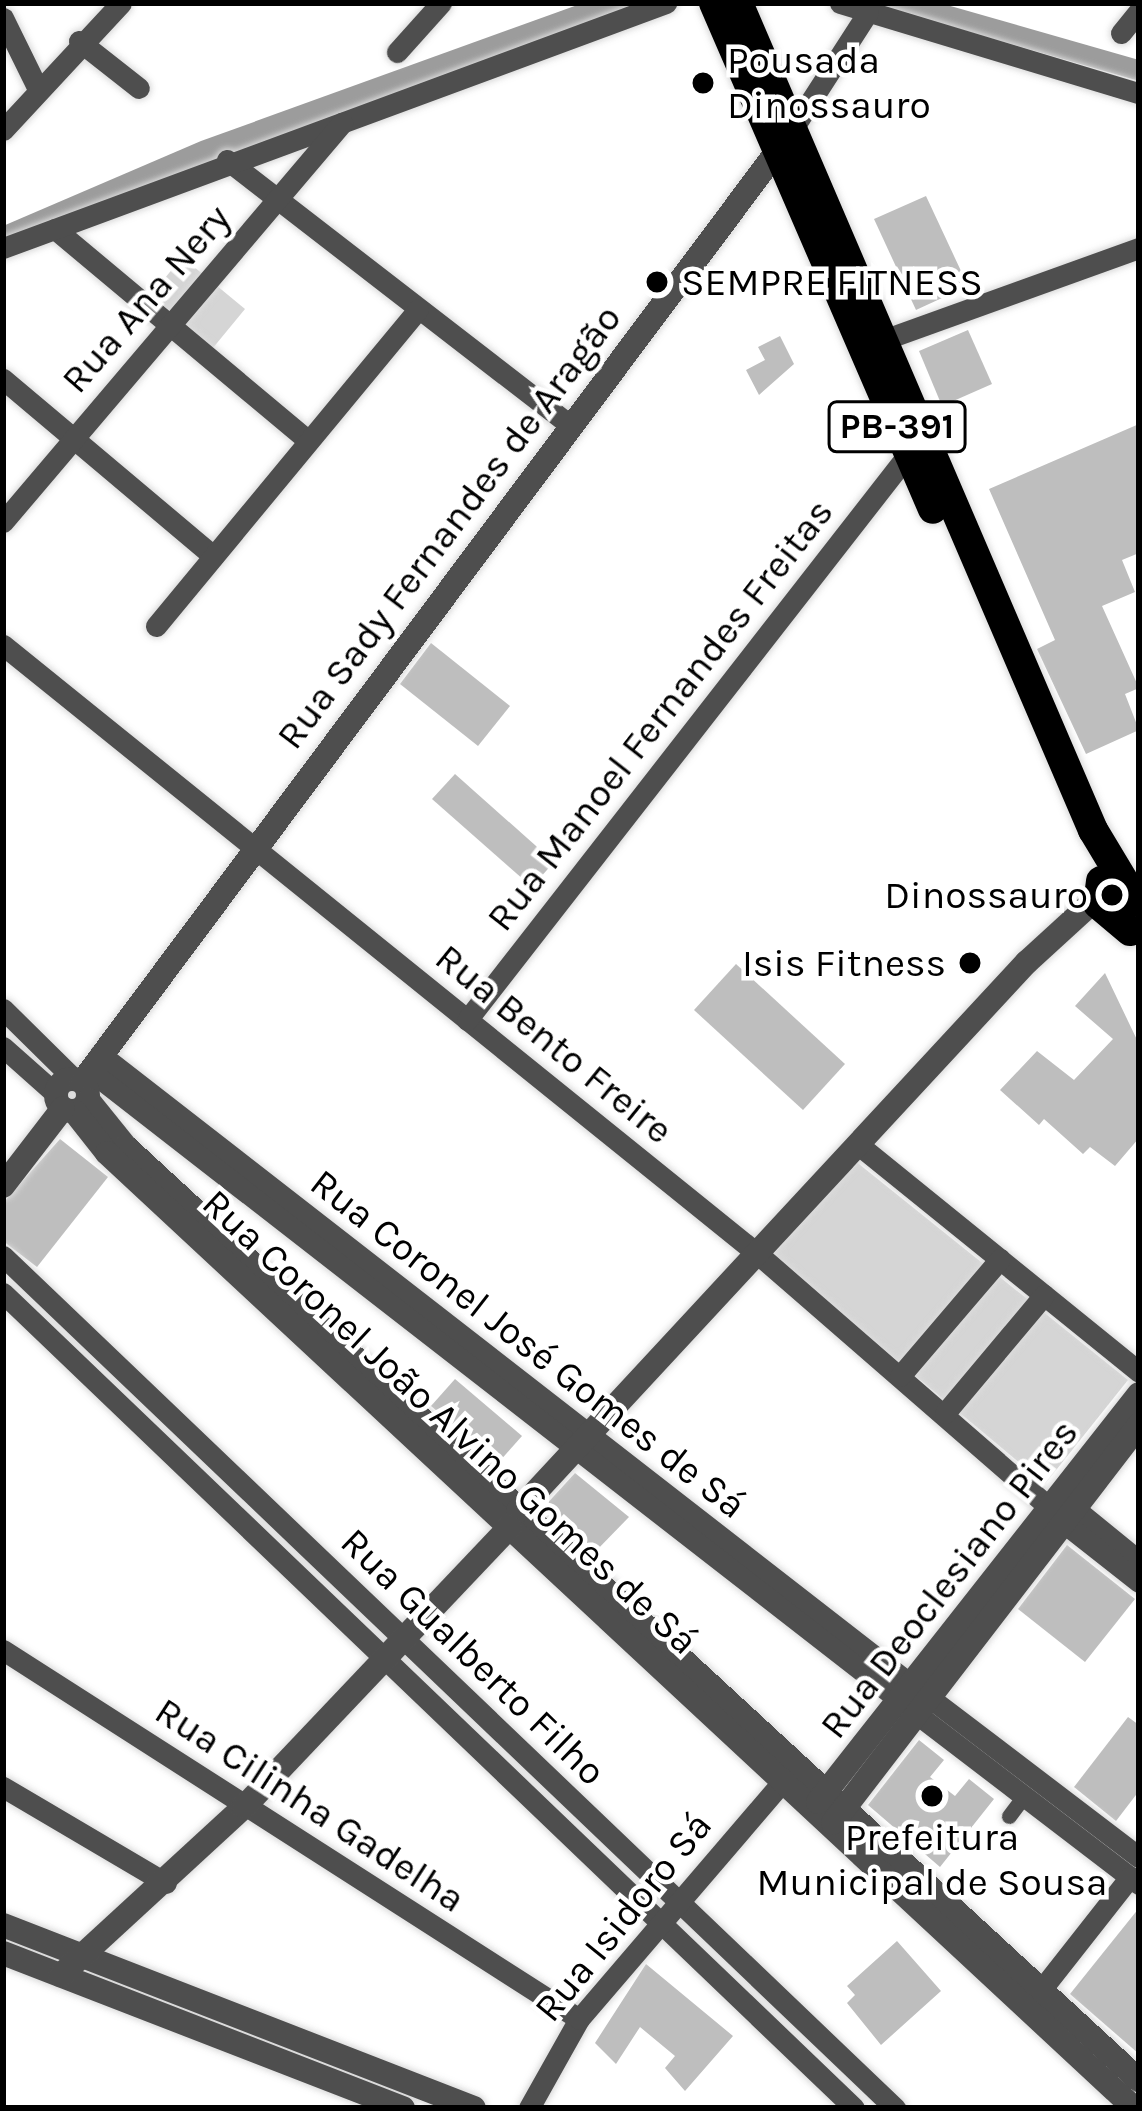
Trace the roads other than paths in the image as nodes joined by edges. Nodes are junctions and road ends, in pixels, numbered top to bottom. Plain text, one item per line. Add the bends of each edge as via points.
1 (121, 3) edge
2 (441, 3) edge
3 (666, 3) edge
4 (714, 3) edge
5 (737, 3) edge
6 (840, 3) edge
7 (1139, 11) edge
8 (868, 12) junction
9 (3, 18) edge
10 (1121, 33) dead end
11 (79, 41) junction
12 (397, 52) dead end
13 (139, 88) dead end
14 (38, 89) junction
15 (1139, 94) edge
16 (342, 123) junction
17 (3, 130) edge
18 (784, 142) junction
19 (227, 160) junction
20 (278, 202) junction
21 (55, 229) junction
22 (3, 248) edge
23 (1139, 248) edge
24 (418, 309) junction
25 (172, 327) junction
26 (883, 340) junction
27 (3, 380) edge
28 (570, 425) junction
29 (73, 439) junction
30 (307, 440) junction
31 (909, 453) junction
32 (3, 522) edge
33 (213, 556) junction
34 (156, 626) dead end
35 (3, 645) edge
36 (254, 850) junction
37 (1120, 900) edge
38 (3, 1009) edge
39 (467, 1021) junction
40 (3, 1047) edge
41 (78, 1087) junction
42 (860, 1146) junction
43 (3, 1186) edge
44 (3, 1256) edge
45 (759, 1256) junction
46 (1000, 1259) junction
47 (3, 1293) edge
48 (1044, 1295) junction
49 (69, 1319) junction
50 (50, 1337) junction
51 (1139, 1372) edge
52 (900, 1376) junction
53 (1139, 1394) edge
54 (945, 1413) junction
55 (1139, 1425) edge
56 (578, 1444) junction
57 (207, 1450) junction
58 (187, 1468) junction
59 (1063, 1514) junction
60 (518, 1523) junction
61 (1139, 1561) edge
62 (1139, 1582) edge
63 (3, 1650) edge
64 (394, 1650) junction
65 (916, 1701) junction
66 (788, 1772) junction
67 (554, 1784) junction
68 (3, 1787) edge
69 (1024, 1796) junction
70 (534, 1800) junction
71 (244, 1807) junction
72 (828, 1809) junction
73 (1009, 1816) dead end
74 (1136, 1872) edge
75 (166, 1883) junction
76 (677, 1901) junction
77 (660, 1921) junction
78 (3, 1925) edge
79 (3, 1953) edge
80 (80, 1955) junction
81 (61, 1975) junction
82 (1041, 1990) junction
83 (579, 2019) junction
84 (1139, 2080) edge
85 (403, 2108) edge
86 (474, 2108) edge
87 (529, 2108) edge
88 (854, 2108) edge
89 (895, 2108) edge
90 (1134, 2108) edge

1 - 11 street
2 - 12 street
3 - 16 street
4 - 18 main road, PB-391
5 - 18 main road, PB-391
6 - 8 street
7 - 10 street
8 - 15 street
8 - 18 street, Rua Sady Fernandes de Aragão
9 - 14 street
11 - 13 street
11 - 14 street
14 - 17 street
16 - 19 street
16 - 20 street, Rua Ana Nery
18 - 26 main road, PB-391
18 - 28 street, Rua Sady Fernandes de Aragão
18 - 31 main road, PB-391
19 - 20 street
19 - 21 street
20 - 24 street
20 - 25 street, Rua Ana Nery
21 - 22 street
21 - 25 street
23 - 26 street
24 - 28 street
24 - 30 street
25 - 29 street, Rua Ana Nery
25 - 30 street
26 - 37 main road, PB-391
27 - 29 street
28 - 36 street, Rua Sady Fernandes de Aragão
29 - 32 street, Rua Ana Nery
29 - 33 street
30 - 33 street
31 - 37 main road, PB-391
31 - 39 street, Rua Manoel Fernandes Freitas
33 - 34 street
35 - 36 street, Rua Bento Freire
36 - 39 street, Rua Bento Freire
36 - 41 street, Rua Sady Fernandes de Aragão
37 - 42 street via 1059,928
38 - 41 street
39 - 45 street, Rua Bento Freire
40 - 41 street
41 - 43 street, Rua Sady Fernandes de Aragão
41 - 56 street, Rua Coronel José Gomes de Sá
41 - 60 street, Rua Coronel João Alvino Gomes de Sá via 223,1249
42 - 45 street
42 - 46 street
44 - 49 street, Rua Gualberto Filho
45 - 52 street, Rua Bento Freire
45 - 56 street
46 - 48 street
46 - 52 street
47 - 50 street, Rua Gualberto Filho
48 - 51 street
48 - 54 street
49 - 50 street
49 - 57 street, Rua Gualberto Filho
50 - 58 street, Rua Gualberto Filho
52 - 54 street, Rua Bento Freire
53 - 59 street, Rua Deoclesiano Pires
54 - 59 street, Rua Bento Freire
55 - 59 street, Rua Deoclesiano Pires
56 - 60 street
56 - 65 street, Rua Coronel José Gomes de Sá
57 - 58 street
57 - 64 street, Rua Gualberto Filho
58 - 64 street, Rua Gualberto Filho
59 - 61 street
59 - 62 street
59 - 65 street, Rua Deoclesiano Pires
60 - 64 street
60 - 66 street, Rua Coronel João Alvino Gomes de Sá
63 - 71 street, Rua Cilinha Gadelha
64 - 67 street, Rua Gualberto Filho
64 - 70 street, Rua Gualberto Filho
64 - 71 street
65 - 69 street, Rua Coronel José Gomes de Sá
65 - 72 street, Rua Deoclesiano Pires
65 - 74 street, Rua Coronel José Gomes de Sá
66 - 72 street, Rua Coronel João Alvino Gomes de Sá
66 - 76 street, Rua Isidoro Sá
67 - 70 street
67 - 76 street, Rua Gualberto Filho
68 - 75 street
69 - 73 street
69 - 74 street, Rua Coronel José Gomes de Sá
70 - 77 street, Rua Gualberto Filho
71 - 75 street
71 - 83 street, Rua Cilinha Gadelha
72 - 82 street
72 - 90 street
74 - 82 street
75 - 80 street
76 - 77 street, Rua Isidoro Sá
76 - 89 street, Rua Gualberto Filho
77 - 83 street, Rua Isidoro Sá
77 - 88 street, Rua Gualberto Filho
78 - 80 street
79 - 81 street
80 - 81 street
80 - 86 street
81 - 85 street
82 - 84 street
83 - 87 street, Rua Isidoro Sá

